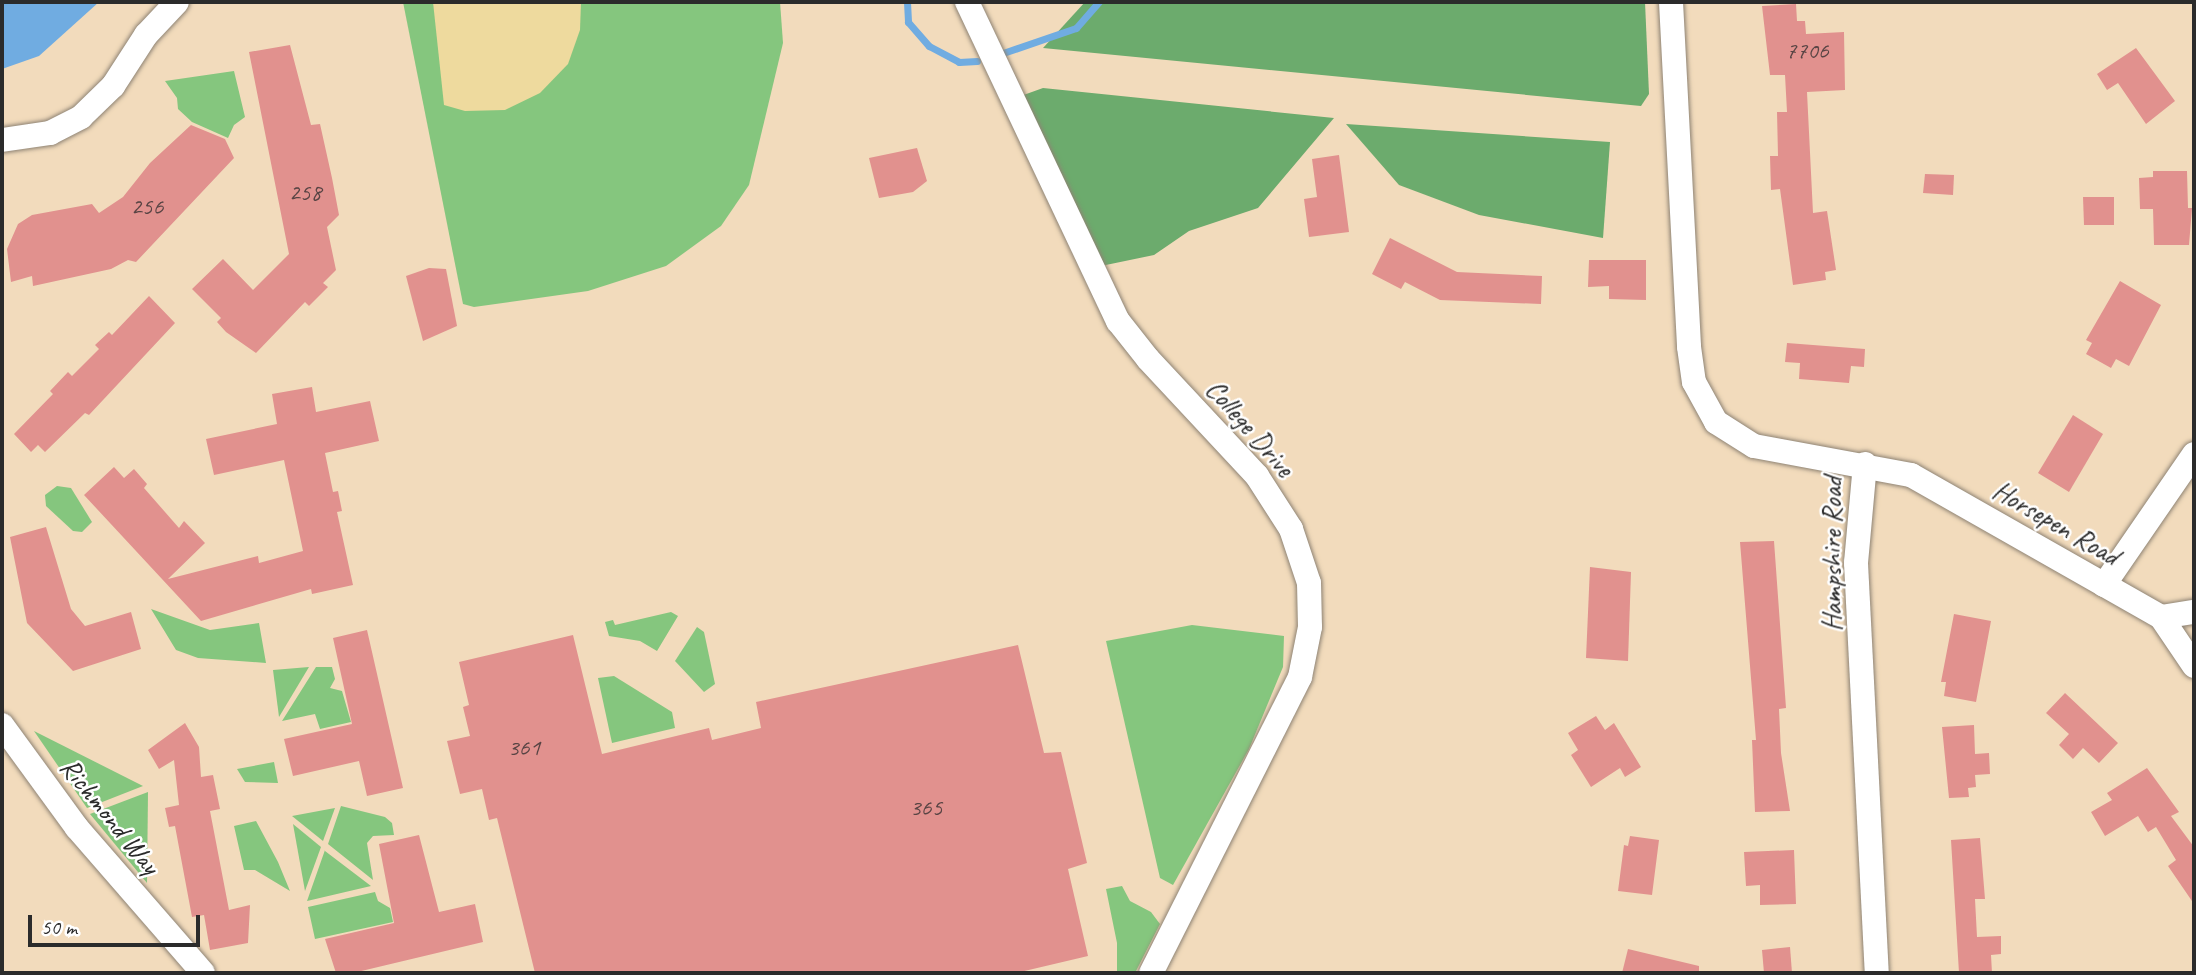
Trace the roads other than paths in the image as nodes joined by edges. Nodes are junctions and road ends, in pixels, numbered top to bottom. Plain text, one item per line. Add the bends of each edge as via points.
1 (177, 2) edge
2 (967, 2) edge
3 (1671, 2) edge
4 (2, 140) edge
5 (2194, 454) edge
6 (1865, 464) junction
7 (2104, 585) junction
8 (2194, 612) edge
9 (2161, 617) junction
10 (2194, 666) edge
11 (2, 725) edge
12 (203, 973) edge
13 (1151, 973) edge
14 (1877, 973) edge

1 - 4 street via 146,35 106,94 82,117 50,133
2 - 13 street, College Drive via 1118,321 1257,475 1291,529 1309,583 1308,644 1300,677
3 - 6 street, Hampshire Road via 1694,382 1705,407 1731,435 1754,446
5 - 7 street
6 - 7 street, Horsepen Road via 1911,475
6 - 14 street, Hampshire Road via 1856,563
7 - 9 street, Horsepen Road
8 - 9 street
9 - 10 street, Horsepen Road
11 - 12 street, Richmond Way via 77,828

